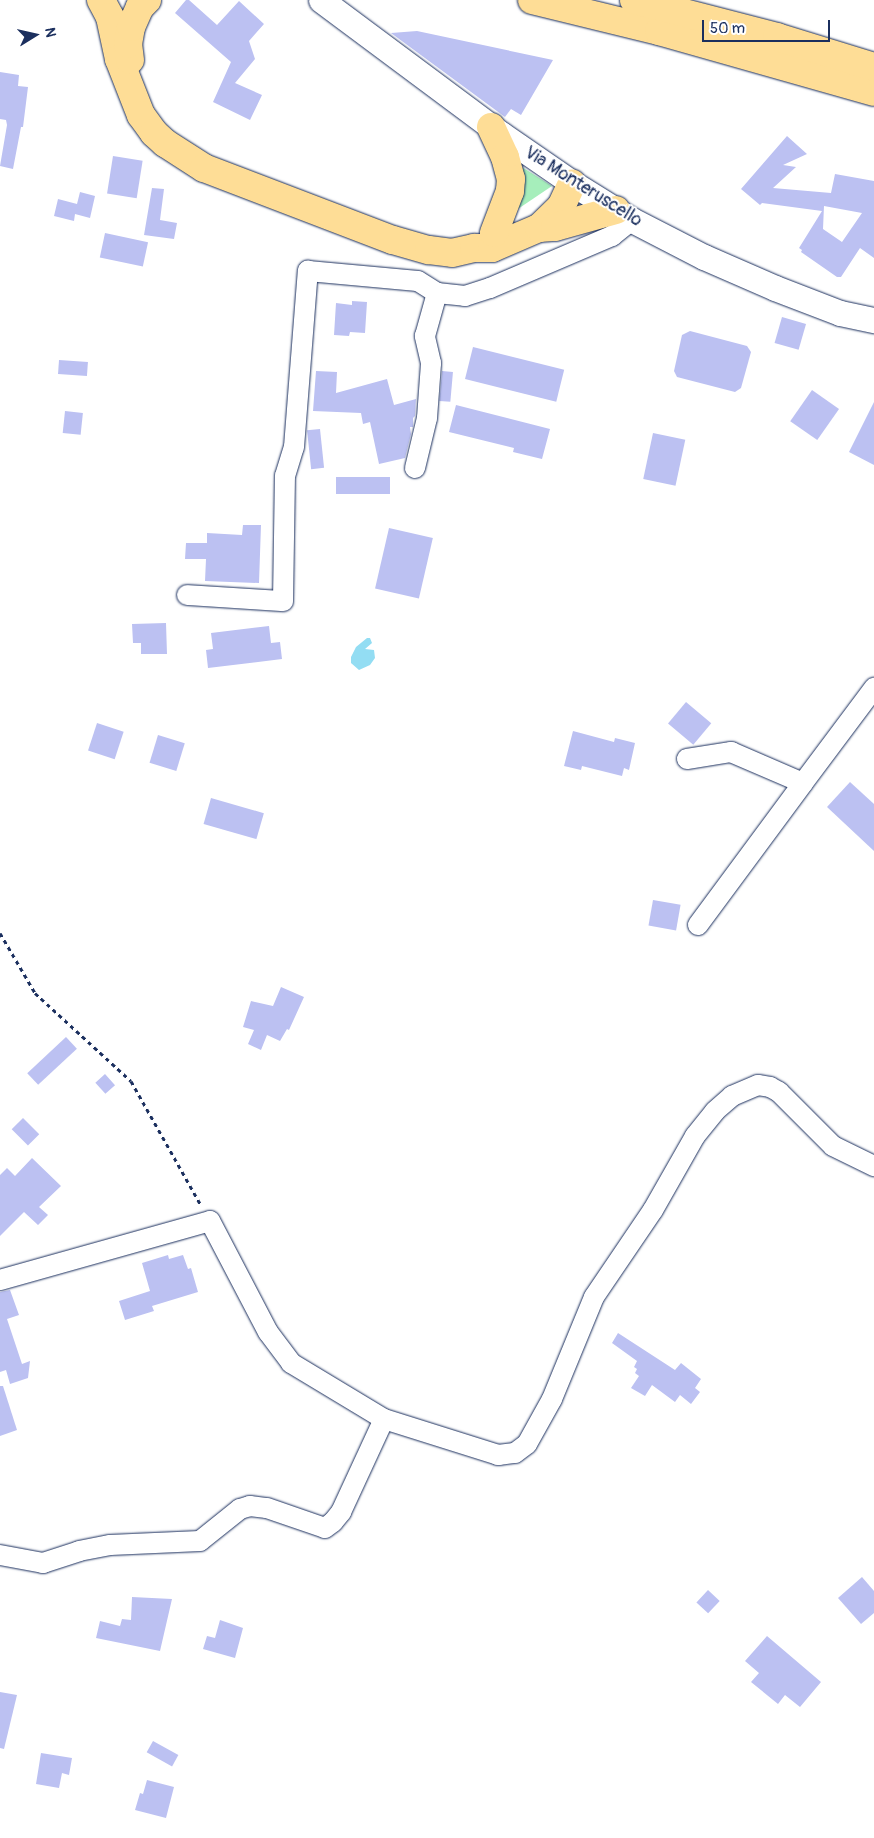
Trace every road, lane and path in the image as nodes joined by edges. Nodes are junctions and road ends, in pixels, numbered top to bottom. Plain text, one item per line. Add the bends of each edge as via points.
1 (101, 0) edge
2 (147, 0) edge
3 (321, 0) edge
4 (532, 0) edge
5 (634, 0) edge
6 (708, 0) edge
7 (777, 37) junction
8 (874, 66) edge
9 (128, 79) junction
10 (874, 92) edge
11 (491, 127) junction
12 (572, 183) junction
13 (624, 215) junction
14 (539, 228) junction
15 (484, 241) junction
16 (437, 293) junction
17 (874, 320) edge
18 (415, 468) dead end
19 (187, 595) dead end
20 (874, 688) edge
21 (687, 759) dead end
22 (803, 783) junction
23 (698, 926) dead end
24 (0, 933) edge
25 (874, 1166) edge
26 (210, 1222) junction
27 (0, 1280) edge
28 (384, 1419) junction
29 (0, 1555) edge

1 - 9 highway via 110,17 119,59
2 - 9 highway via 130,27
3 - 11 street, Via Monteruscello
4 - 10 highway via 659,31
5 - 7 highway
6 - 7 highway via 748,16
7 - 8 highway
9 - 15 highway via 141,114 154,133 176,153 204,168 407,244 452,253
11 - 12 street, Via Monteruscello
11 - 15 highway via 511,179 510,191
12 - 13 street, Via Monteruscello
12 - 14 highway via 561,207
12 - 15 highway
13 - 14 highway
13 - 16 street via 612,236 490,288 465,296
13 - 17 street, Via Monteruscello via 704,257 775,288 840,313
14 - 15 highway via 492,248
16 - 18 street via 425,336 431,363 430,381 427,418
16 - 19 street via 418,281 308,271 294,447 285,476 283,601
20 - 22 street
21 - 22 street via 731,752
22 - 23 street
24 - 26 path via 35,993 131,1081
25 - 28 street via 833,1146 770,1086 743,1089 715,1111 695,1136 653,1210 594,1297 552,1399 527,1444 515,1454 498,1455
26 - 27 street
26 - 28 street via 268,1332 291,1363
28 - 29 street via 341,1512 324,1528 266,1508 250,1506 240,1509 200,1541 110,1545 43,1563

